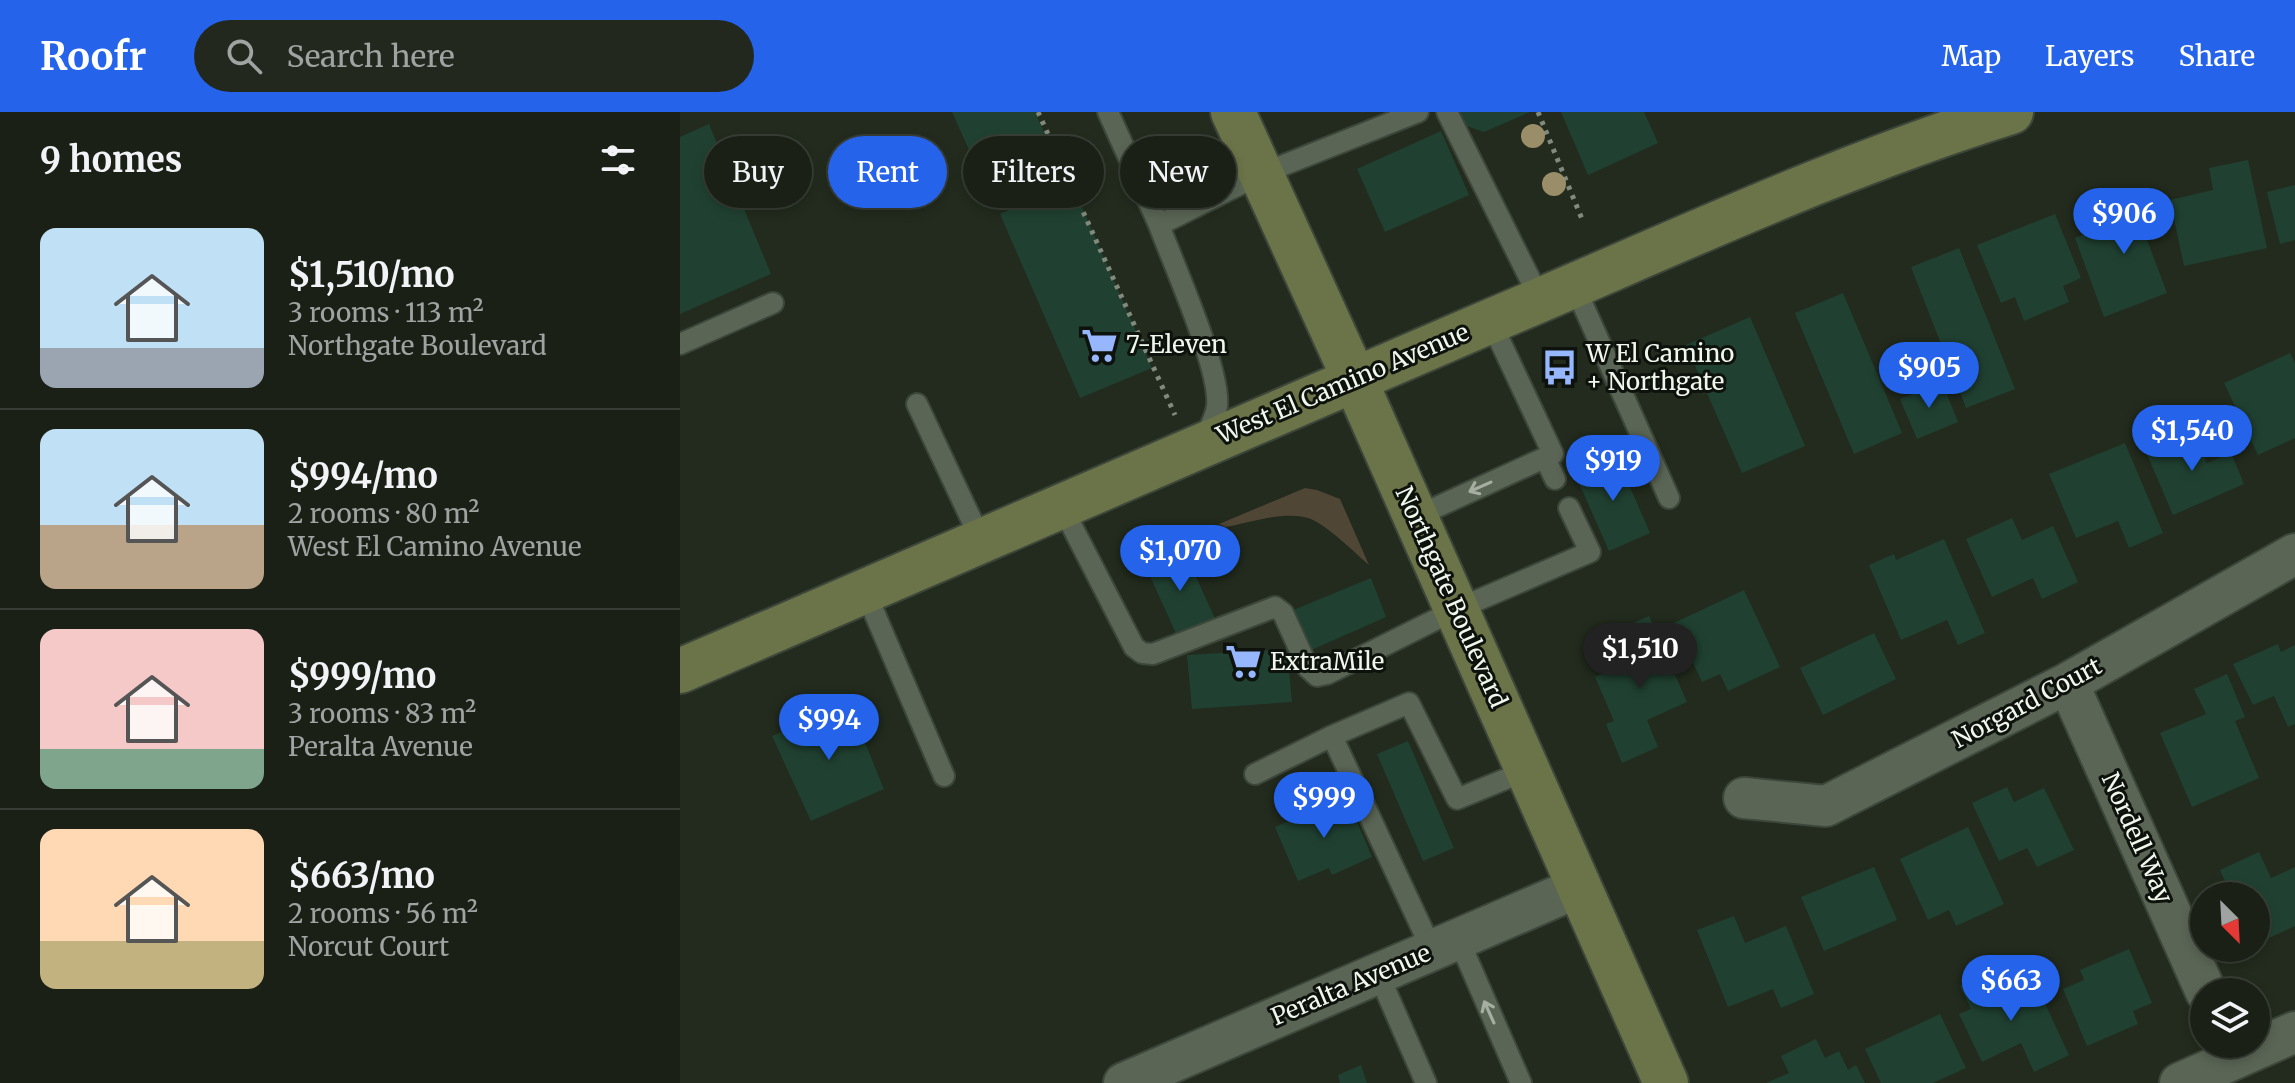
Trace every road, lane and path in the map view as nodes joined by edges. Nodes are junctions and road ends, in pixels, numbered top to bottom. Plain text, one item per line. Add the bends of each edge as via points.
1 (1038, 112) edge
2 (1108, 112) edge
3 (1418, 112) edge
4 (1447, 112) edge
5 (1538, 112) edge
6 (2011, 112) edge
7 (1240, 118) edge
8 (1261, 174) junction
9 (1582, 219) dead end
10 (1159, 225) junction
11 (1557, 292) junction
12 (773, 303) dead end
13 (1491, 322) junction
14 (680, 344) edge
15 (1354, 378) junction
16 (917, 404) dead end
17 (1190, 432) junction
18 (1545, 458) junction
19 (1555, 479) dead end
20 (1669, 498) dead end
21 (1061, 505) junction
22 (1569, 508) dead end
23 (1415, 517) junction
24 (981, 540) junction
25 (2295, 554) edge
26 (865, 591) junction
27 (1455, 610) junction
28 (680, 671) edge
29 (2068, 683) junction
30 (1332, 736) junction
31 (1528, 770) junction
32 (1255, 774) dead end
33 (944, 776) dead end
34 (1744, 798) dead end
35 (1579, 887) junction
36 (1445, 944) junction
37 (1378, 973) junction
38 (2200, 978) edge
39 (2295, 1032) edge
40 (2270, 1040) edge
41 (2221, 1058) edge
42 (1128, 1082) edge
43 (1426, 1083) edge
44 (1521, 1083) edge
45 (1666, 1083) edge
46 (2180, 1083) edge

1 - 17 path
2 - 10 lane
3 - 8 lane
4 - 11 lane
5 - 9 path
6 - 11 main road, West El Camino Avenue via 1849,169
7 - 8 main road, Northgate Boulevard
8 - 10 lane
8 - 15 main road, Northgate Boulevard
10 - 17 lane via 1215,386 1217,407
11 - 13 main road, West El Camino Avenue
11 - 20 lane
12 - 14 lane
13 - 15 main road, West El Camino Avenue
13 - 18 lane via 1553,454
15 - 17 main road, West El Camino Avenue
15 - 23 main road, Northgate Boulevard
16 - 24 lane
17 - 21 main road, West El Camino Avenue
18 - 19 lane
18 -> 23 lane
21 - 24 main road, West El Camino Avenue
21 - 27 lane via 1134,647 1142,653 1153,654 1275,607 1317,676
22 - 27 lane via 1590,552
23 - 27 main road, Northgate Boulevard
24 - 26 main road, West El Camino Avenue
25 - 29 street, Norgard Court
26 - 28 main road, West El Camino Avenue
26 - 33 lane
27 - 31 main road, Northgate Boulevard
29 - 34 street, Norgard Court via 1826,806
29 - 38 street, Nordell Way
30 - 31 lane via 1409,703 1457,799
30 - 32 lane
30 - 36 lane
31 - 35 main road, Northgate Boulevard
35 - 36 street, Peralta Avenue
35 - 45 main road, Northgate Boulevard
36 - 37 street, Peralta Avenue
44 -> 36 lane
37 - 42 street, Peralta Avenue
37 - 43 lane
39 - 40 street
41 - 46 street

